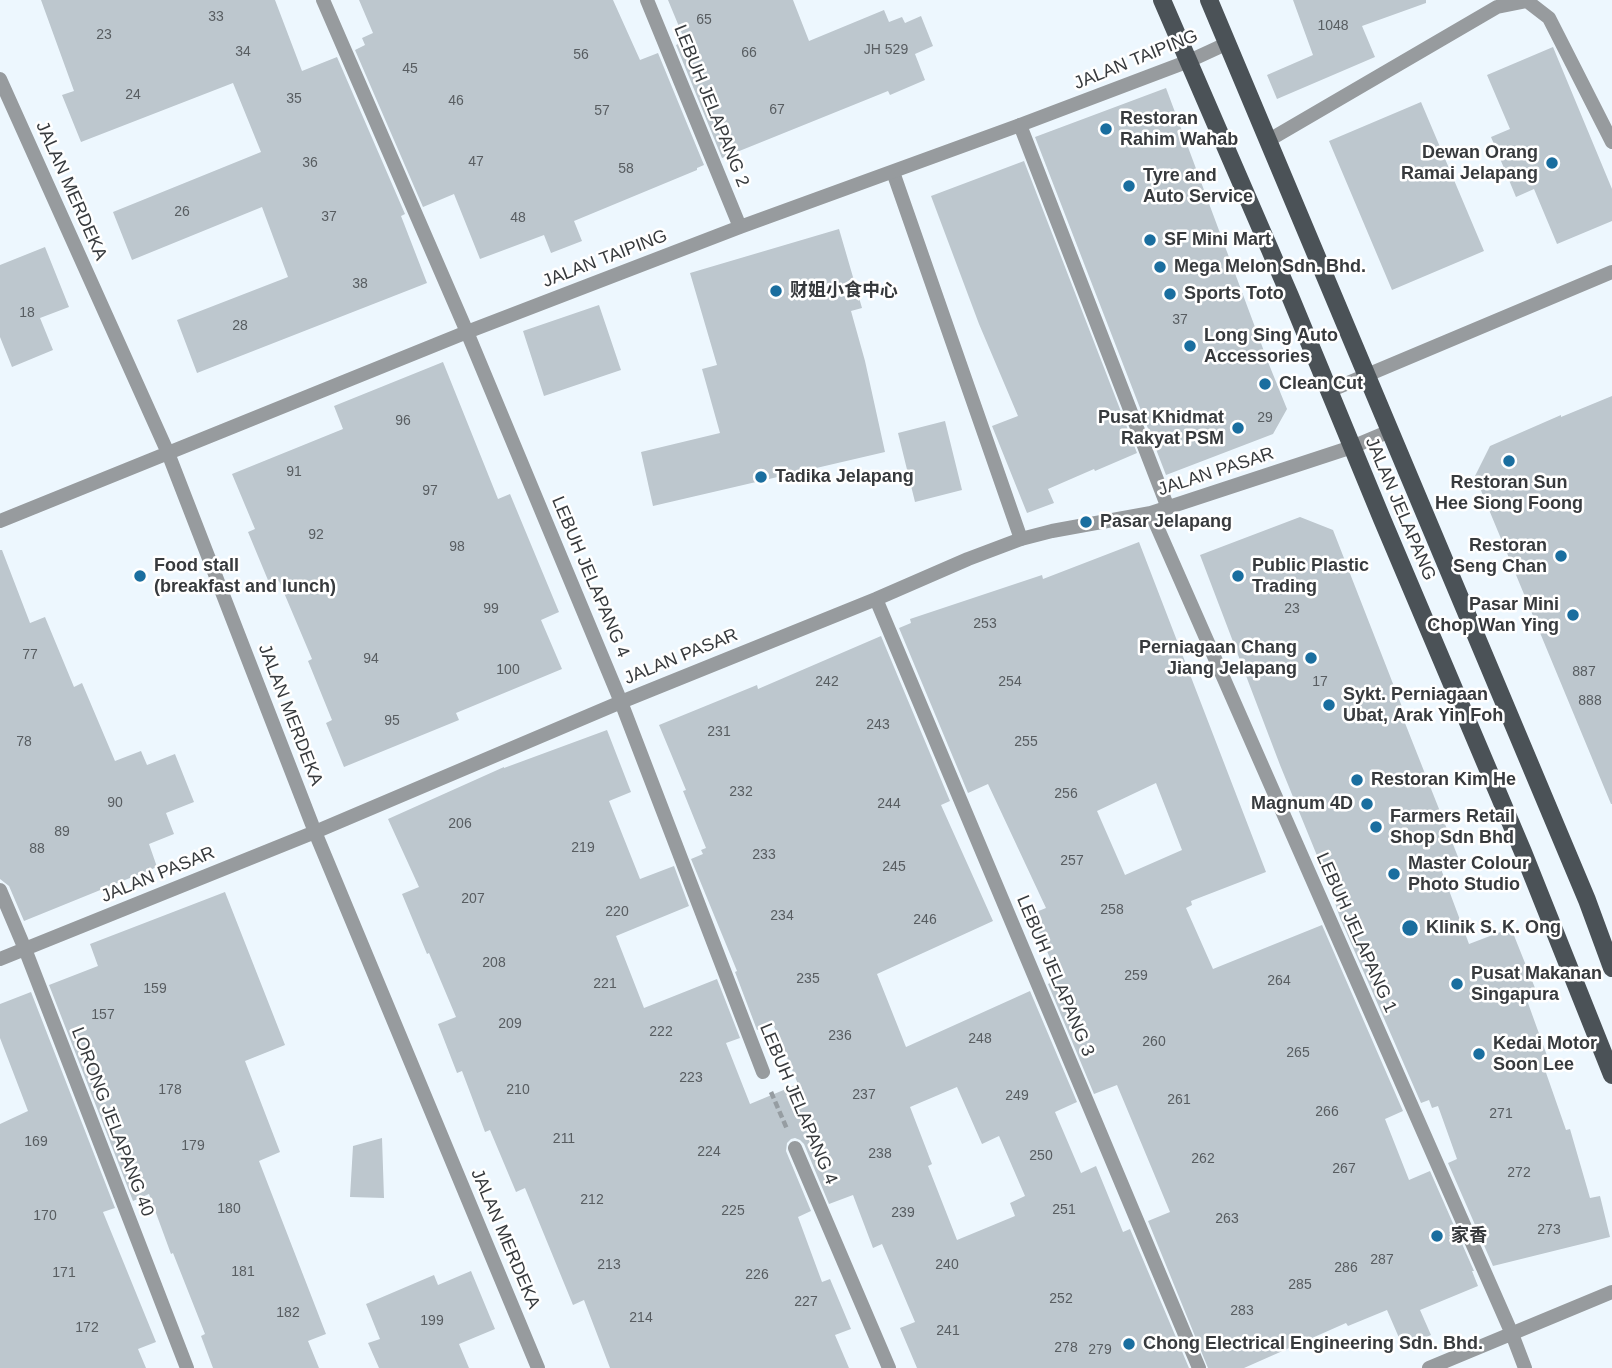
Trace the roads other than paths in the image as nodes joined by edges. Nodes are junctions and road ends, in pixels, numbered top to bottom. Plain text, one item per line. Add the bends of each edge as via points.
1 (323, 0) edge
2 (647, 0) edge
3 (1162, 0) edge
4 (1209, 0) edge
5 (1228, 43) junction
6 (1189, 61) junction
7 (0, 79) edge
8 (1020, 125) junction
9 (1269, 141) junction
10 (1612, 142) edge
11 (892, 172) junction
12 (740, 227) junction
13 (1612, 272) edge
14 (467, 332) junction
15 (1367, 376) junction
16 (1329, 391) junction
17 (1390, 431) junction
18 (1352, 447) junction
19 (168, 453) junction
20 (1168, 508) junction
21 (1151, 513) junction
22 (0, 521) edge
23 (1021, 539) junction
24 (876, 599) junction
25 (621, 702) junction
26 (315, 832) junction
27 (0, 890) edge
28 (25, 949) junction
29 (0, 959) edge
30 (1612, 968) edge
31 (763, 1072) road end
32 (1612, 1074) edge
33 (795, 1148) road end
34 (1612, 1292) edge
35 (1512, 1334) junction
36 (187, 1368) edge
37 (538, 1368) edge
38 (889, 1368) edge
39 (1199, 1368) edge
40 (1429, 1368) edge
41 (1525, 1368) edge

1 - 14 street, LEBUH JELAPANG 4
2 - 12 street, LEBUH JELAPANG 2
3 - 6 main road, JALAN JELAPANG
4 - 5 main road, JALAN JELAPANG
5 - 6 street, JALAN TAIPING
5 - 9 main road, JALAN JELAPANG
6 - 8 street, JALAN TAIPING
6 - 16 main road, JALAN JELAPANG
7 - 19 street, JALAN MERDEKA
8 - 11 street, JALAN TAIPING
8 - 20 street
9 - 10 street via 1497,7 1527,1 1549,18
9 - 15 main road, JALAN JELAPANG
11 - 12 street, JALAN TAIPING
11 - 23 street
12 - 14 street, JALAN TAIPING
13 - 15 street
14 - 19 street, JALAN TAIPING
14 - 25 street, LEBUH JELAPANG 4
15 - 16 street
15 - 17 main road, JALAN JELAPANG
16 - 18 main road, JALAN JELAPANG
17 - 18 street, JALAN PASAR
17 - 30 main road, JALAN JELAPANG
18 - 20 street, JALAN PASAR
18 - 32 main road, JALAN JELAPANG
19 - 22 street, JALAN TAIPING
19 - 26 street, JALAN MERDEKA
20 - 21 street, JALAN PASAR
21 - 23 street, JALAN PASAR
21 - 35 street, LEBUH JELAPANG 1
23 - 24 street, JALAN PASAR
24 - 25 street, JALAN PASAR
24 - 39 street, LEBUH JELAPANG 3
25 - 26 street, JALAN PASAR
25 - 31 street, LEBUH JELAPANG 4
26 - 28 street, JALAN PASAR
26 - 37 street, JALAN MERDEKA
27 - 28 street, LORONG JELAPANG 40
28 - 29 street, JALAN PASAR
28 - 36 street, LORONG JELAPANG 40
33 - 38 street, LEBUH JELAPANG 4
34 - 35 street
35 - 40 street
35 - 41 street, LEBUH JELAPANG 1

